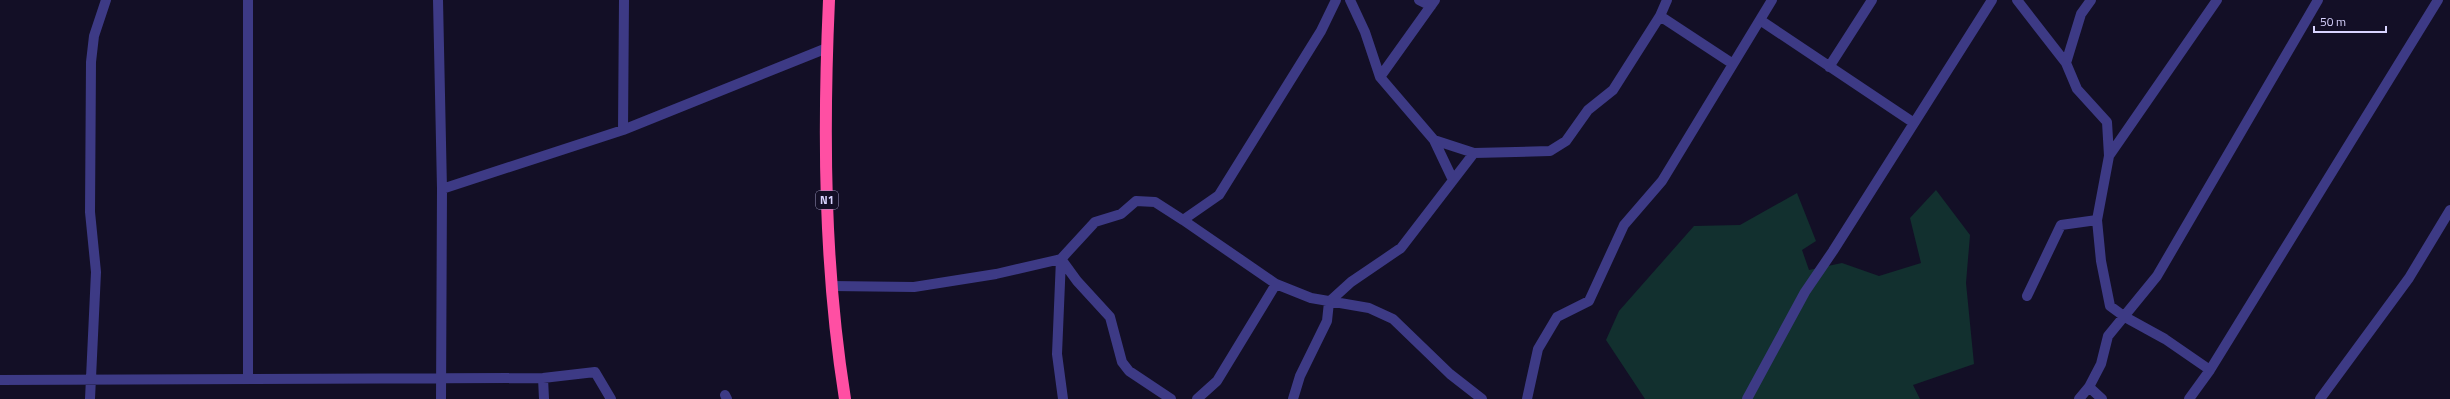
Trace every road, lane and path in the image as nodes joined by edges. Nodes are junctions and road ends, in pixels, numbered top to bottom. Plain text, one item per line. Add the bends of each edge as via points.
1 (106, 0) edge
2 (248, 0) edge
3 (438, 0) edge
4 (624, 0) edge
5 (829, 0) edge
6 (1336, 0) edge
7 (1350, 0) edge
8 (1418, 0) edge
9 (1667, 0) edge
10 (1772, 0) edge
11 (1872, 0) edge
12 (1992, 0) edge
13 (2017, 0) edge
14 (2091, 0) edge
15 (2217, 0) edge
16 (2318, 0) edge
17 (2438, 0) edge
18 (1433, 3) edge
19 (1660, 16) junction
20 (1760, 20) junction
21 (827, 48) junction
22 (2066, 63) junction
23 (1733, 64) junction
24 (1829, 67) junction
25 (1380, 77) junction
26 (1914, 123) junction
27 (623, 130) junction
28 (1434, 140) junction
29 (1474, 153) junction
30 (2109, 156) junction
31 (1453, 180) junction
32 (442, 189) junction
33 (2450, 210) edge
34 (1183, 220) junction
35 (2097, 220) junction
36 (1061, 259) junction
37 (1276, 284) junction
38 (831, 286) junction
39 (2027, 296) dead end
40 (1329, 302) junction
41 (2125, 317) junction
42 (2210, 370) junction
43 (441, 377) junction
44 (543, 378) junction
45 (90, 379) junction
46 (248, 379) junction
47 (0, 380) edge
48 (2089, 387) junction
49 (90, 399) edge
50 (441, 399) edge
51 (544, 399) edge
52 (611, 399) edge
53 (845, 399) edge
54 (1063, 399) edge
55 (1171, 399) edge
56 (1198, 399) edge
57 (1293, 399) edge
58 (1482, 399) edge
59 (1527, 399) edge
60 (1747, 399) edge
61 (2079, 399) edge
62 (2102, 399) edge
63 (2189, 399) edge
64 (2320, 399) edge

1 - 45 street via 94,36 91,62 90,212 96,272
2 - 46 street
3 - 32 street
4 - 27 street
5 - 21 highway, N1
6 - 34 street via 1321,31 1219,195
7 - 25 street via 1365,32
8 - 18 street
9 - 19 street
10 - 20 street
11 - 24 street
12 - 26 street
13 - 22 street
14 - 22 street via 2081,14
15 - 30 street
16 - 41 street via 2157,276
17 - 42 street
18 - 25 street
19 - 23 street
19 - 29 street via 1613,90 1588,110 1566,141 1550,151
20 - 23 street
20 - 24 street
21 - 27 street
21 - 38 highway, N1 via 826,176
22 - 30 street via 2077,89 2107,122
23 - 59 street via 1662,182 1624,225 1588,301 1557,317 1538,349
24 - 26 street
25 - 28 street
26 - 60 street via 1805,292
27 - 32 street
28 - 29 street
28 - 31 street
29 - 31 street
30 - 35 street
31 - 40 street via 1401,248 1351,282
32 - 43 street
33 - 64 street via 2409,278
34 - 36 street via 1155,202 1136,201 1120,214 1095,222
34 - 37 street
35 - 39 street via 2061,225
35 - 41 street via 2101,261 2110,306
36 - 38 street via 996,274 914,287
36 - 54 street via 1057,354
36 - 55 street via 1110,317 1122,362 1129,372
37 - 40 street
37 - 56 street via 1217,381
38 - 53 highway, N1
40 - 57 street via 1327,321 1300,376
40 - 58 street via 1369,308 1393,319 1450,374
41 - 42 street via 2165,339
41 - 48 street via 2108,336 2101,364
42 - 63 street
43 - 44 street
43 - 46 street
43 - 50 street
44 - 51 street
44 - 52 street via 595,372
45 - 46 street
45 - 47 street
45 - 49 street
48 - 61 street
48 - 62 street

